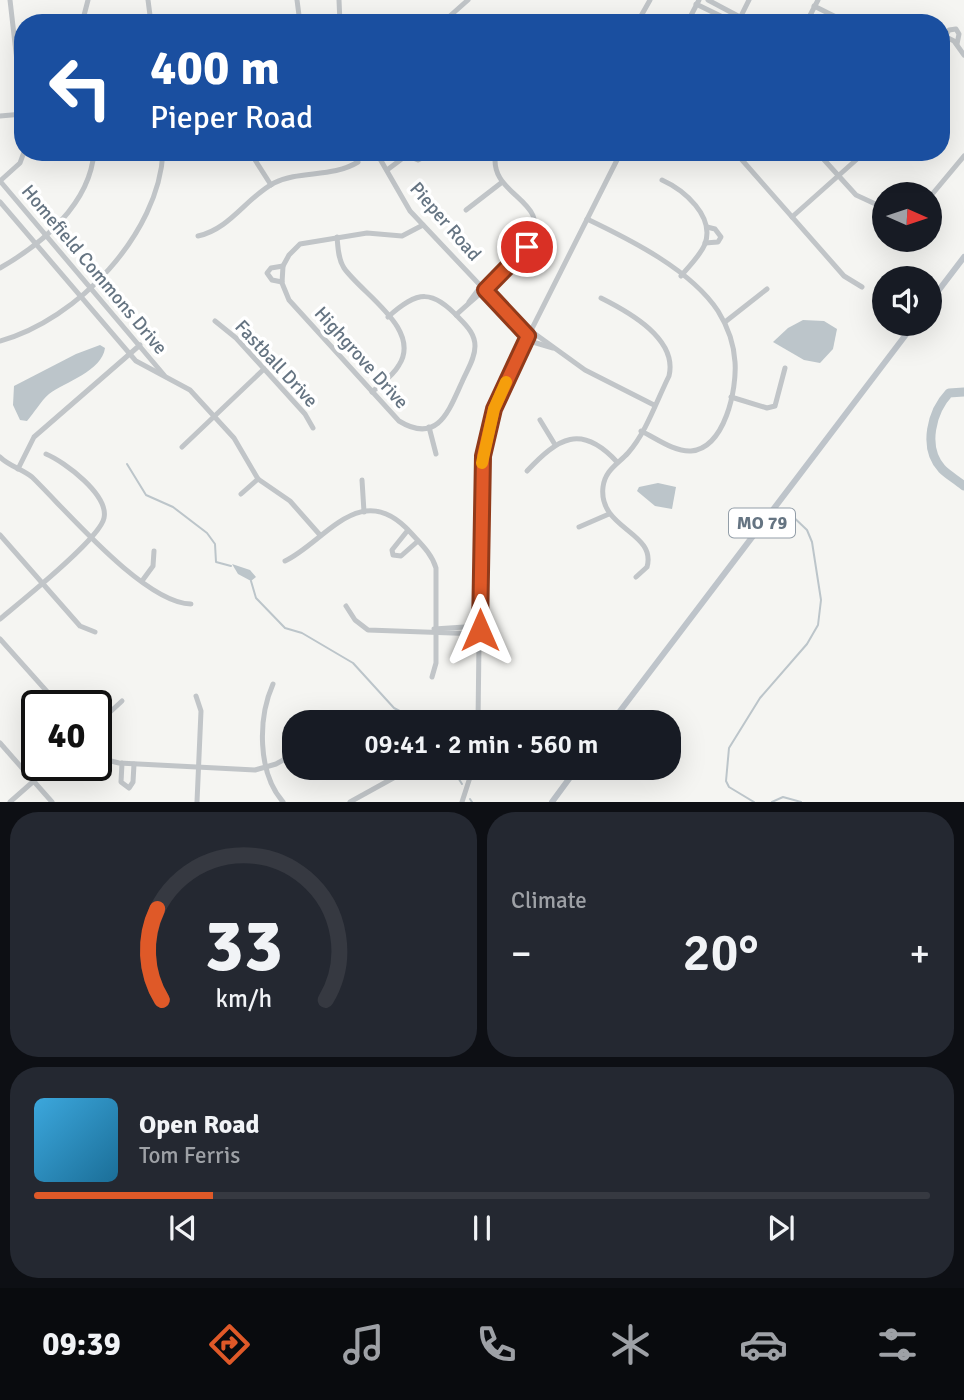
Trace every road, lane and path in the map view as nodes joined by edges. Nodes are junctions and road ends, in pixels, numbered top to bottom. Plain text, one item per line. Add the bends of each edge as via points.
1 (10, 0) edge
2 (468, 0) edge
3 (708, 0) edge
4 (697, 2) edge
5 (816, 3) edge
6 (452, 14) edge
7 (724, 14) edge
8 (729, 14) edge
9 (834, 14) edge
10 (950, 30) edge
11 (14, 35) edge
12 (950, 40) edge
13 (957, 44) junction
14 (964, 55) edge
15 (964, 156) edge
16 (21, 161) edge
17 (92, 161) edge
18 (162, 161) edge
19 (256, 161) edge
20 (382, 161) edge
21 (400, 161) edge
22 (495, 161) edge
23 (616, 161) edge
24 (743, 161) edge
25 (825, 161) edge
26 (855, 161) edge
27 (358, 162) dead end
28 (387, 170) junction
29 (839, 176) junction
30 (662, 180) dead end
31 (0, 181) edge
32 (942, 182) edge
33 (501, 183) junction
34 (271, 185) junction
35 (0, 202) edge
36 (872, 203) edge
37 (466, 210) dead end
38 (792, 217) junction
39 (587, 219) junction
40 (423, 225) junction
41 (707, 227) junction
42 (45, 234) junction
43 (198, 236) dead end
44 (337, 237) junction
45 (34, 243) junction
46 (705, 243) junction
47 (964, 257) edge
48 (283, 266) junction
49 (0, 268) edge
50 (681, 276) junction
51 (282, 282) junction
52 (90, 286) junction
53 (942, 286) edge
54 (862, 287) dead end
55 (483, 288) junction
56 (767, 289) dead end
57 (79, 295) junction
58 (601, 298) dead end
59 (456, 315) junction
60 (388, 317) junction
61 (215, 321) dead end
62 (725, 322) junction
63 (528, 336) junction
64 (905, 336) edge
65 (0, 341) edge
66 (140, 345) junction
67 (552, 348) junction
68 (130, 355) junction
69 (785, 368) dead end
70 (264, 369) junction
71 (167, 377) junction
72 (372, 392) junction
73 (731, 397) junction
74 (654, 405) junction
75 (213, 415) junction
76 (540, 420) dead end
77 (429, 427) junction
78 (313, 428) dead end
79 (641, 432) junction
80 (554, 443) junction
81 (181, 447) dead end
82 (46, 454) dead end
83 (436, 454) dead end
84 (0, 457) edge
85 (617, 462) junction
86 (18, 469) junction
87 (527, 471) dead end
88 (258, 479) junction
89 (362, 480) dead end
90 (241, 494) dead end
91 (364, 512) junction
92 (609, 514) junction
93 (579, 527) dead end
94 (408, 530) junction
95 (0, 535) edge
96 (320, 535) junction
97 (91, 537) junction
98 (418, 541) junction
99 (154, 551) dead end
100 (285, 561) dead end
101 (636, 578) dead end
102 (142, 581) junction
103 (42, 582) junction
104 (191, 604) dead end
105 (346, 606) dead end
106 (0, 619) edge
107 (480, 626) junction
108 (436, 631) junction
109 (95, 632) dead end
110 (480, 634) junction
111 (0, 639) edge
112 (432, 677) dead end
113 (273, 684) dead end
114 (46, 690) edge
115 (196, 696) dead end
116 (122, 701) dead end
117 (478, 710) edge
118 (621, 710) edge
119 (112, 711) edge
120 (0, 743) edge
121 (282, 760) edge
122 (112, 761) edge
123 (122, 763) junction
124 (134, 764) junction
125 (21, 766) edge
126 (199, 767) junction
127 (265, 768) junction
128 (390, 780) edge
129 (469, 780) edge
130 (568, 780) edge
131 (34, 781) joint
132 (10, 802) edge
133 (52, 802) edge
134 (197, 802) edge
135 (283, 802) edge
136 (350, 802) edge
137 (462, 802) edge
138 (552, 802) edge

1 - 11 street
2 - 6 street
3 - 8 street
4 - 7 street
5 - 9 street
10 - 13 street via 959,34
12 - 13 street
13 - 14 street
15 - 32 street
16 - 31 street
17 - 42 street via 81,195
18 - 52 street via 146,220 127,250
19 - 34 street
20 - 28 street, Pieper Road
21 - 28 street
22 - 33 street
23 - 39 street
24 - 38 street
25 - 29 street
26 - 29 street
27 - 34 street via 343,171
28 - 40 street, Pieper Road
29 - 36 street
29 - 38 street
30 - 41 street via 680,189
31 - 42 street, Homefield Commons Drive
33 - 37 street
33 - 55 street via 527,203 534,222 530,241
34 - 43 street via 215,231
35 - 45 street, Homefield Commons Drive
38 - 54 street via 844,275
39 - 50 street via 640,245
39 - 63 street
40 - 44 street via 396,237 367,233
40 - 55 street, Pieper Road
41 - 46 street
41 - 46 street via 720,237 718,242
42 - 45 street
42 - 52 street, Homefield Commons Drive
44 - 48 street via 300,244
44 - 60 street via 346,270
45 - 49 street
45 - 57 street, Homefield Commons Drive
46 - 50 street
47 - 53 main road
48 - 51 street
48 - 51 street, Highgrove Drive via 267,273
50 - 62 street via 706,297
51 - 72 street, Highgrove Drive via 289,300
52 - 57 street
52 - 66 street, Homefield Commons Drive
55 - 59 street
55 - 63 street, Pieper Road
56 - 62 street
57 - 65 street via 44,321
57 - 68 street, Homefield Commons Drive
58 - 74 street via 666,348 670,370
59 - 60 street via 443,302 423,296 405,302
59 - 77 street via 473,335 474,354 452,408 440,423
60 - 72 street via 401,334 403,357 394,373
61 - 70 street, Fastball Drive
62 - 73 street via 735,363
63 - 67 street, Pieper Road
63 - 67 street
63 - 107 street via 494,409 483,456
64 - 118 main road, MO 79
66 - 68 street
66 - 71 street, Homefield Commons Drive
67 - 74 street
68 - 71 street, Homefield Commons Drive
68 - 86 street via 34,438
69 - 73 street via 775,406 767,408
70 - 75 street
70 - 78 street, Fastball Drive
71 - 75 street, Homefield Commons Drive via 186,386
72 - 77 street, Highgrove Drive via 398,421 410,427
73 - 79 street via 717,435 699,449 682,450
74 - 79 street
75 - 81 street
75 - 88 street, Homefield Commons Drive via 234,438
76 - 80 street
77 - 83 street
79 - 85 street
80 - 85 street via 583,439
80 - 87 street
82 - 97 street via 65,463 103,503 103,521
84 - 86 street
85 - 92 street via 603,488
86 - 97 street via 32,477
88 - 90 street
88 - 96 street, Homefield Commons Drive via 290,501
89 - 91 street
91 - 94 street via 388,517
91 - 96 street via 344,517
92 - 93 street
92 - 101 street via 646,549 649,562
94 - 98 street
94 - 98 street via 393,555 401,556
95 - 103 street
96 - 100 street
97 - 102 street
97 - 103 street
98 - 108 street via 436,568
99 - 102 street via 153,566
102 - 104 street via 167,599
103 - 106 street
103 - 109 street via 80,626
105 - 108 street via 368,630
107 - 108 street
107 - 110 street
108 - 110 street
108 - 112 street
110 - 117 street
111 - 114 street
113 - 127 street via 266,704
115 - 126 street via 201,711
116 - 119 street
120 - 125 street
121 - 127 street
122 - 123 street
123 - 124 street
123 - 124 street via 121,782 129,788
124 - 126 street
126 - 127 street
126 - 134 street
127 - 135 street
128 - 136 street
129 - 137 street
130 - 138 main road
131 - 132 street
131 - 133 street

